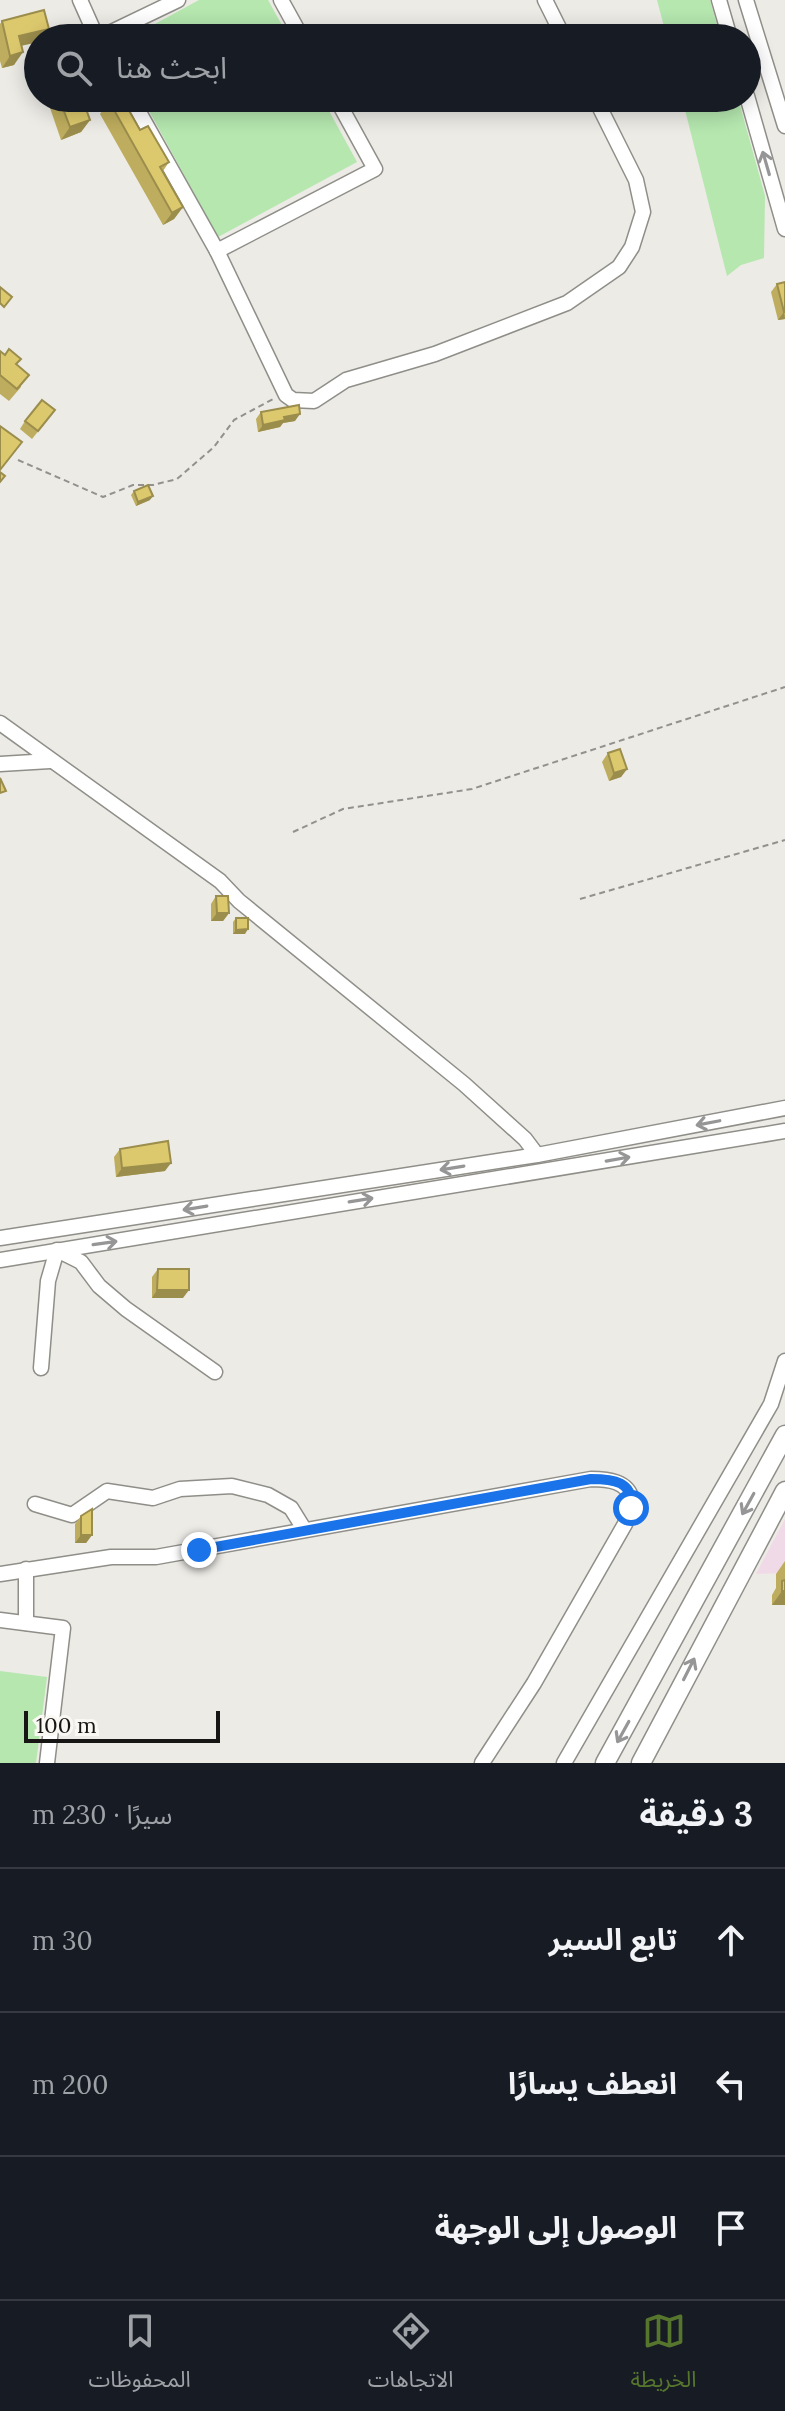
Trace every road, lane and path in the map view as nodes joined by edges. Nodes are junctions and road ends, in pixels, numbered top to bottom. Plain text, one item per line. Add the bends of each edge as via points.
1 (80, 0) edge
2 (178, 0) edge
3 (281, 0) edge
4 (545, 0) edge
5 (719, 0) edge
6 (746, 0) edge
7 (91, 24) edge
8 (127, 24) edge
9 (294, 24) edge
10 (557, 24) edge
11 (726, 24) edge
12 (753, 24) edge
13 (761, 48) edge
14 (139, 112) edge
15 (344, 112) edge
16 (602, 112) edge
17 (752, 112) edge
18 (785, 126) edge
19 (785, 229) edge
20 (217, 251) junction
21 (286, 395) junction
22 (18, 460) edge
23 (785, 687) edge
24 (0, 723) edge
25 (50, 761) junction
26 (0, 764) edge
27 (293, 832) dead end
28 (785, 840) edge
29 (580, 899) dead end
30 (785, 1108) edge
31 (785, 1131) edge
32 (537, 1155) junction
33 (0, 1238) edge
34 (57, 1250) junction
35 (0, 1260) edge
36 (785, 1361) edge
37 (41, 1368) dead end
38 (215, 1372) dead end
39 (785, 1435) edge
40 (785, 1491) edge
41 (35, 1504) dead end
42 (304, 1529) junction
43 (26, 1569) junction
44 (0, 1574) edge
45 (0, 1620) edge
46 (26, 1623) junction
47 (47, 1763) edge
48 (482, 1763) edge
49 (564, 1763) edge
50 (605, 1763) edge
51 (641, 1763) edge

1 - 7 street
2 - 8 street
3 - 9 street
4 - 10 street
5 - 11 street
6 - 12 street
13 - 18 street
14 - 20 street
15 - 20 street via 375,169
16 - 21 street via 636,180 643,212 619,267 567,303 435,354 346,380 314,401
19 -> 17 street
20 - 21 street
21 - 22 path via 245,412 177,479 153,485 133,485 103,497
23 - 27 path via 472,789 343,809
24 - 25 street
25 - 26 street
25 - 32 street via 220,881 464,1084
28 - 29 path
30 -> 32 street
34 -> 31 street
32 -> 33 street
34 - 35 street
34 - 37 street via 48,1281
34 - 38 street via 81,1262 126,1309
36 - 49 street via 771,1404
39 -> 50 main road
51 -> 40 main road
41 - 42 street via 72,1515 107,1491 153,1498 180,1489 232,1486 268,1495 291,1508
42 - 43 street via 156,1557 111,1557
42 - 48 street via 591,1479 625,1486 632,1500 625,1524
43 - 44 street
43 - 46 street
45 - 46 street
46 - 47 street via 63,1628

